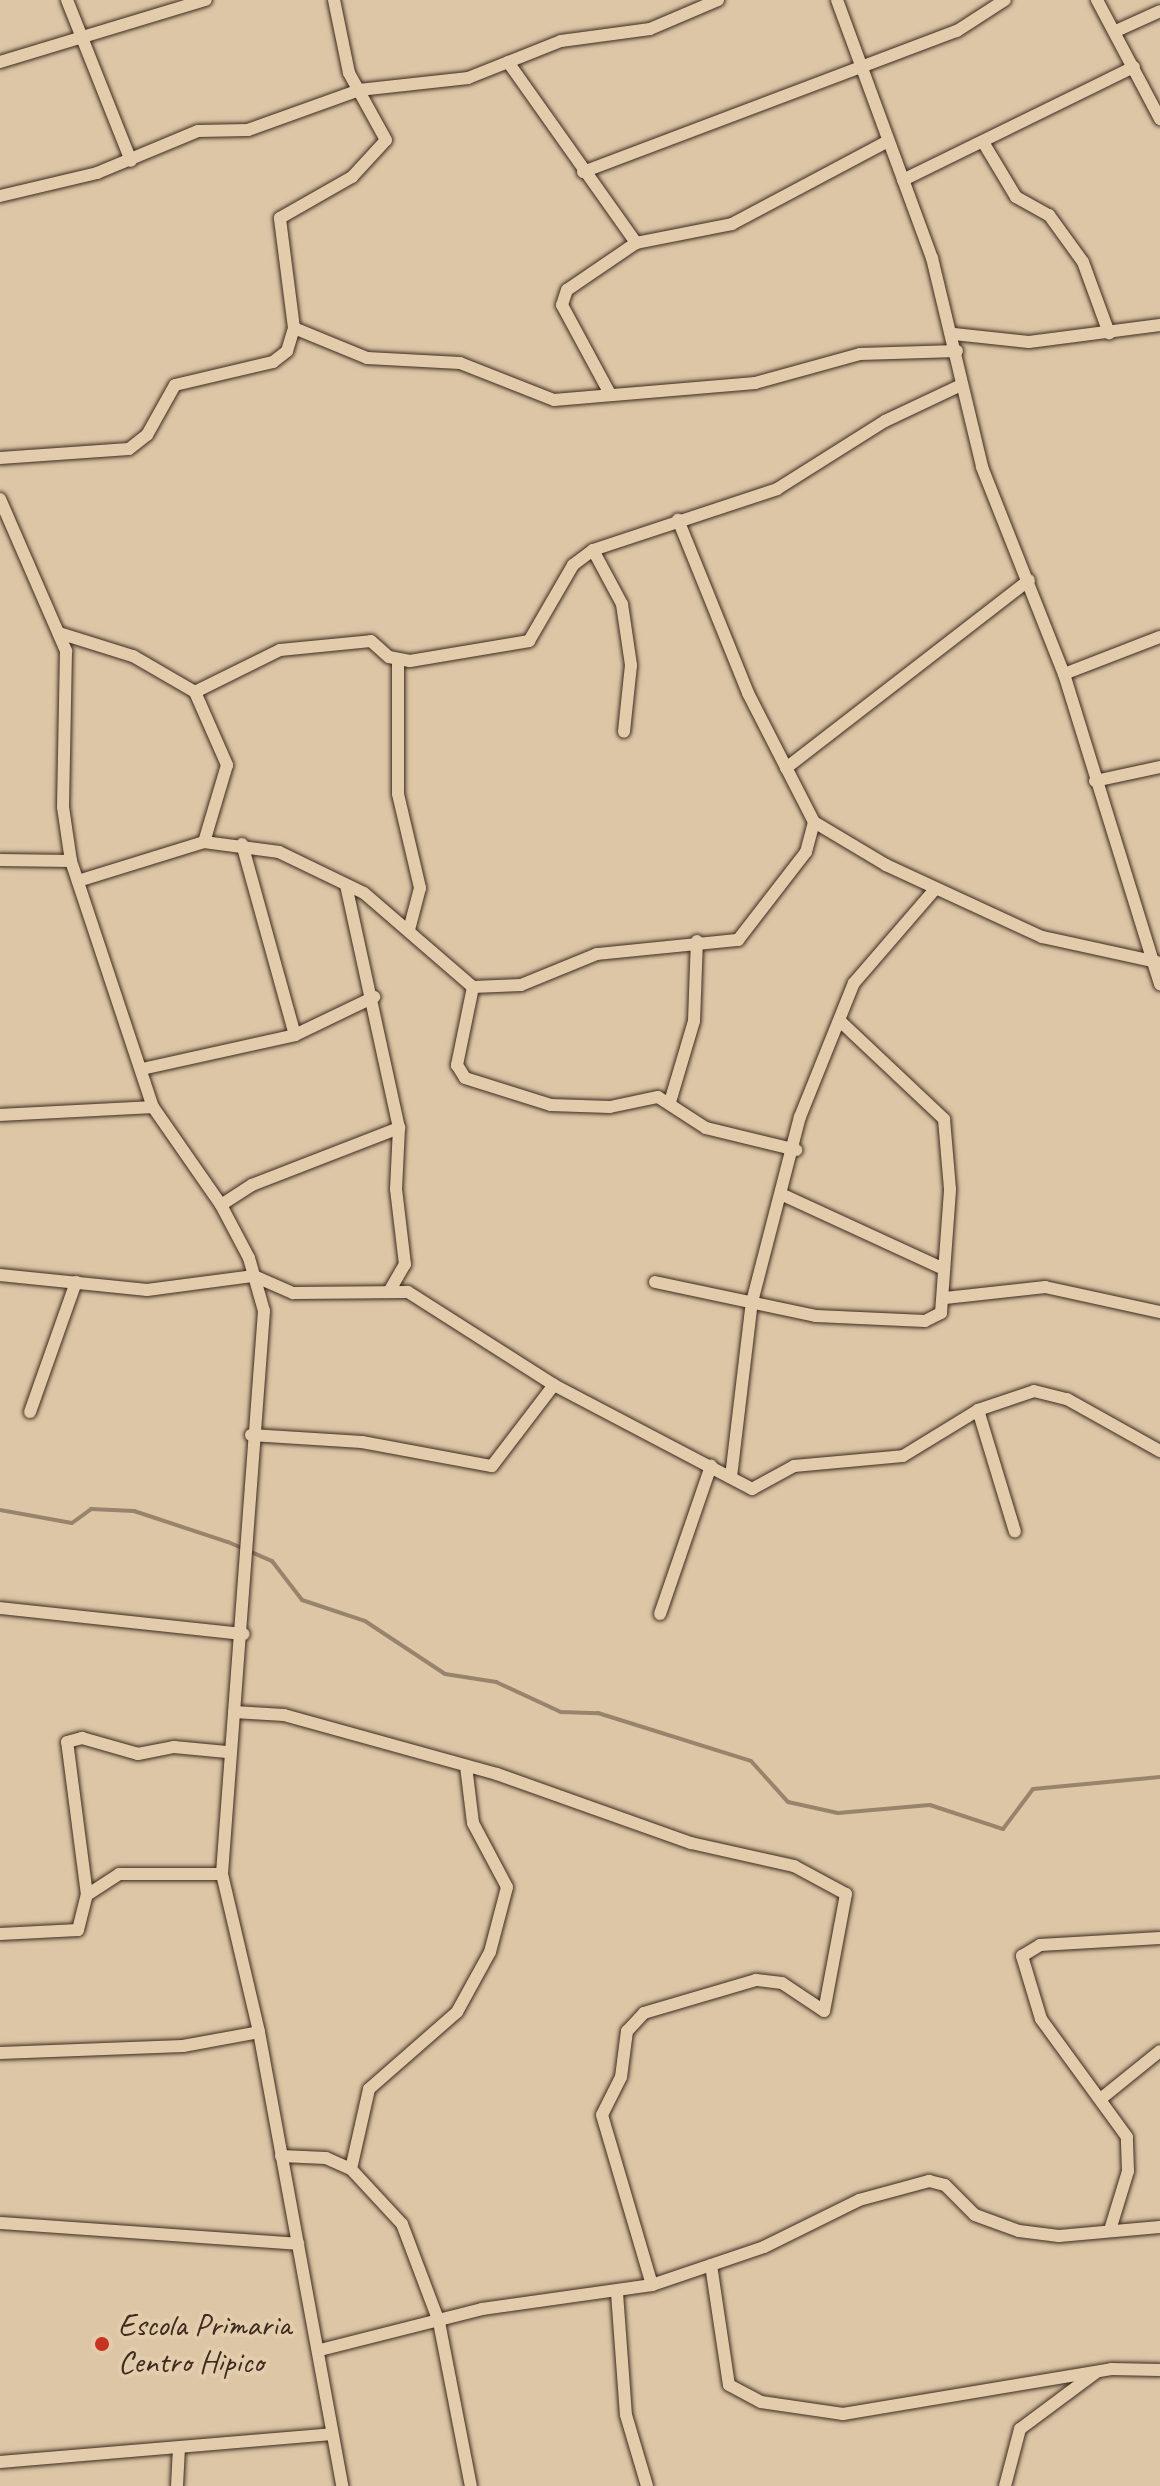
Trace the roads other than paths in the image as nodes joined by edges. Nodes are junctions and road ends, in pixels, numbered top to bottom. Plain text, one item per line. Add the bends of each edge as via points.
1 (67, 0) edge
2 (206, 0) edge
3 (334, 0) edge
4 (718, 0) edge
5 (837, 0) edge
6 (1005, 0) edge
7 (1097, 0) edge
8 (1160, 11) edge
9 (1116, 31) junction
10 (83, 42) junction
11 (0, 62) edge
12 (508, 62) junction
13 (1134, 67) junction
14 (863, 69) junction
15 (359, 90) junction
16 (1160, 119) edge
17 (888, 141) junction
18 (983, 142) junction
19 (131, 161) junction
20 (583, 172) junction
21 (903, 180) junction
22 (0, 196) edge
23 (636, 243) junction
24 (1160, 325) edge
25 (294, 328) junction
26 (1109, 333) junction
27 (954, 334) junction
28 (957, 351) junction
29 (961, 385) junction
30 (609, 392) junction
31 (0, 458) edge
32 (0, 499) edge
33 (678, 520) junction
34 (3, 525) edge
35 (593, 550) junction
36 (1029, 580) junction
37 (59, 633) junction
38 (1160, 637) edge
39 (398, 661) junction
40 (1064, 674) junction
41 (195, 692) junction
42 (624, 732) dead end
43 (1160, 767) edge
44 (786, 768) junction
45 (1095, 781) junction
46 (814, 822) junction
47 (204, 842) junction
48 (242, 844) junction
49 (0, 860) edge
50 (71, 861) junction
51 (78, 881) junction
52 (346, 885) junction
53 (935, 889) junction
54 (409, 930) junction
55 (697, 941) junction
56 (1156, 962) edge
57 (1160, 984) edge
58 (473, 987) junction
59 (374, 997) junction
60 (842, 1023) junction
61 (295, 1035) junction
62 (142, 1069) junction
63 (670, 1102) junction
64 (153, 1107) junction
65 (0, 1115) edge
66 (399, 1128) junction
67 (796, 1150) junction
68 (783, 1195) junction
69 (221, 1205) junction
70 (944, 1269) junction
71 (0, 1275) edge
72 (254, 1276) junction
73 (76, 1282) junction
74 (655, 1282) dead end
75 (390, 1290) junction
76 (945, 1298) junction
77 (752, 1302) junction
78 (1160, 1312) edge
79 (554, 1385) junction
80 (978, 1410) junction
81 (30, 1412) dead end
82 (251, 1435) junction
83 (1160, 1451) edge
84 (711, 1466) junction
85 (731, 1477) junction
86 (1015, 1532) dead end
87 (0, 1608) edge
88 (660, 1614) dead end
89 (244, 1634) junction
90 (234, 1712) junction
91 (227, 1752) junction
92 (466, 1766) junction
93 (222, 1874) junction
94 (87, 1895) junction
95 (0, 1934) edge
96 (1160, 1938) edge
97 (259, 2032) junction
98 (1160, 2051) edge
99 (0, 2053) edge
100 (1103, 2097) junction
101 (281, 2156) junction
102 (351, 2169) junction
103 (0, 2223) edge
104 (1160, 2227) edge
105 (1110, 2230) junction
106 (298, 2244) junction
107 (711, 2265) junction
108 (652, 2285) junction
109 (617, 2293) junction
110 (439, 2322) junction
111 (320, 2350) junction
112 (1160, 2370) edge
113 (1097, 2371) junction
114 (332, 2434) junction
115 (179, 2451) junction
116 (0, 2462) edge
117 (177, 2486) edge
118 (342, 2486) edge
119 (471, 2486) edge
120 (647, 2486) edge
121 (1005, 2486) edge

1 - 10 street
2 - 10 street
3 - 15 street
4 - 12 street via 650,29 561,41
5 - 14 street
6 - 14 street via 957,31
7 - 9 street
8 - 9 street
9 - 13 street
10 - 11 street
10 - 19 street
12 - 15 street via 448,83
12 - 20 street
13 - 16 street
13 - 18 street
14 - 17 street
14 - 20 street via 739,118 620,153
15 - 19 street via 248,130 198,131
15 - 25 street via 386,140 352,177 277,224
17 - 21 street
17 - 23 street via 732,224
18 - 21 street
18 - 26 street via 1016,197 1049,215 1083,262
19 - 22 street
20 - 23 street
21 - 27 street
23 - 30 street via 561,297
24 - 26 street
25 - 30 street via 367,358 460,363 554,400
25 - 31 street via 287,351 273,362 175,385 147,435 129,449
26 - 27 street via 1029,342
27 - 28 street
28 - 29 street
28 - 30 street via 844,356 755,383
29 - 33 street via 885,421 777,489
29 - 36 street via 982,467
32 - 34 street
33 - 35 street
33 - 44 street
34 - 37 street
35 - 39 street via 573,565 529,641
35 - 42 street via 624,615 631,665
36 - 40 street
36 - 44 street
37 - 41 street via 133,656
37 - 50 street via 68,671 63,807
38 - 40 street
39 - 41 street via 371,641 280,650
39 - 54 street via 398,794 420,888
40 - 45 street
41 - 47 street via 227,765
43 - 45 street
44 - 46 street
45 - 56 street
46 - 53 street
46 - 55 street via 806,852 738,940
47 - 48 street
47 - 51 street
48 - 52 street via 296,859
48 - 61 street
49 - 50 street
50 - 51 street
51 - 62 street
52 - 54 street
52 - 59 street
53 - 56 street via 1066,946
53 - 60 street via 869,961
54 - 58 street
55 - 58 street via 597,954 521,985
55 - 63 street via 694,1021
56 - 57 street
58 - 63 street via 457,1065 465,1078 551,1105 610,1107 649,1096
59 - 61 street
59 - 66 street
60 - 67 street via 800,1117
60 - 70 street via 944,1119
61 - 62 street
62 - 64 street
63 - 67 street via 706,1128
64 - 65 street
64 - 69 street
66 - 69 street via 252,1185
66 - 75 street via 396,1189 405,1264
67 - 68 street
68 - 70 street
68 - 77 street
69 - 72 street
70 - 76 street
71 - 73 street
72 - 73 street via 158,1290
72 - 75 street via 293,1293
72 - 82 street via 265,1328
73 - 81 street
74 - 77 street
75 - 79 street via 425,1299
76 - 77 street via 941,1313 925,1321 816,1316
76 - 78 street via 1045,1287
77 - 85 street
79 - 82 street via 492,1466 362,1442
79 - 84 street
80 - 83 street via 1017,1394 1056,1395
80 - 85 street via 888,1460 794,1466 762,1488
80 - 86 street
82 - 89 street via 242,1554
84 - 85 street
84 - 88 street
87 - 89 street
89 - 90 street
90 - 91 street
90 - 92 street via 298,1718
91 - 93 street
91 - 94 street via 174,1747 138,1754 82,1738 67,1742
92 - 102 street via 473,1823 507,1887 490,1952 457,2012 369,2089
92 - 108 street via 691,1843 794,1866 846,1894 824,2011 782,1983 756,1980 644,2013 627,2031 621,2077 602,2115
93 - 94 street via 129,1873
93 - 97 street
94 - 95 street via 83,1925 73,1933
96 - 100 street via 1040,1945 1022,1956 1041,2019
97 - 99 street via 183,2046
97 - 101 street
98 - 100 street
100 - 105 street via 1130,2154
101 - 102 street via 326,2158
101 - 106 street
102 - 110 street via 402,2224
103 - 106 street
104 - 105 street
105 - 107 street via 1059,2236 1019,2231 975,2215 945,2185 929,2181 859,2200
106 - 111 street
107 - 108 street
107 - 113 street via 729,2385 753,2400 843,2414
108 - 109 street
109 - 110 street via 506,2304
109 - 120 street via 626,2415
110 - 111 street
110 - 119 street
111 - 114 street
112 - 113 street
113 - 121 street via 1020,2429
114 - 115 street
114 - 118 street
115 - 116 street
115 - 117 street

